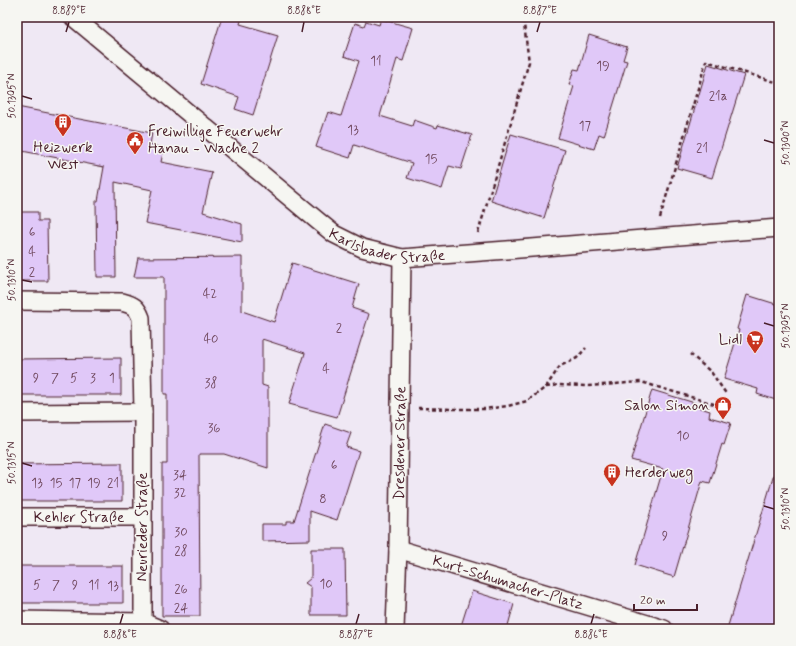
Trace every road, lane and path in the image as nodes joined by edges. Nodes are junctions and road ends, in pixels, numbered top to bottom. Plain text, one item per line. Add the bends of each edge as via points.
1 (73, 17) edge
2 (523, 17) edge
3 (779, 83) edge
4 (779, 228) edge
5 (654, 238) junction
6 (472, 253) junction
7 (402, 258) junction
8 (17, 301) edge
9 (586, 348) dead end
10 (690, 354) dead end
11 (546, 387) junction
12 (727, 395) dead end
13 (400, 407) junction
14 (724, 407) dead end
15 (143, 412) junction
16 (17, 413) edge
17 (17, 517) edge
18 (142, 517) junction
19 (398, 549) junction
20 (17, 620) edge
21 (143, 622) junction
22 (160, 629) edge
23 (395, 629) edge
24 (664, 629) edge

1 - 7 street, Karlsbader Straße via 334,234 362,248
2 - 6 path via 529,62
3 - 5 path via 706,61
4 - 5 street, Karlsbader Straße
5 - 6 street, Karlsbader Straße
6 - 7 street, Karlsbader Straße
7 - 13 street, Dresdener Straße
8 - 15 street, Neurieder Straße via 132,304 141,318
9 - 11 path via 577,358 560,366
10 - 12 path via 711,372
11 - 13 path via 527,401 508,406 486,409
11 - 14 path via 641,382
13 - 19 street, Dresdener Straße
15 - 16 street
15 - 18 street, Neurieder Straße
17 - 18 street, Kehler Straße
18 - 21 street, Neurieder Straße
19 - 23 street, Dresdener Straße
19 - 24 street, Kurt-Schumacher-Platz
20 - 21 street
21 - 22 street

